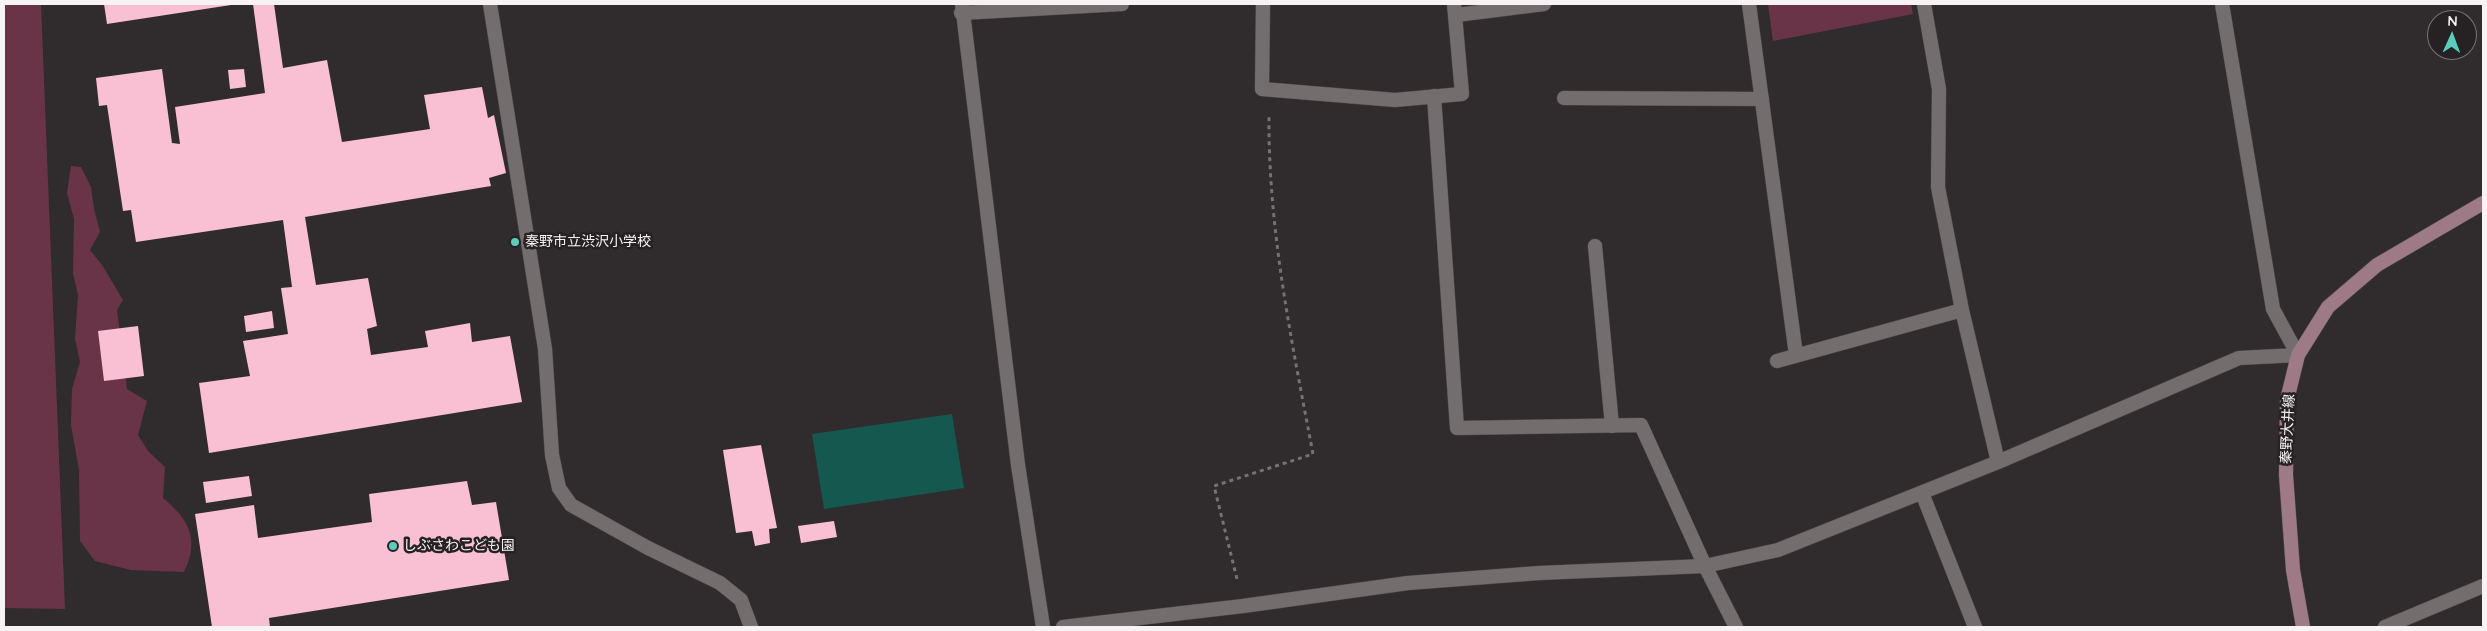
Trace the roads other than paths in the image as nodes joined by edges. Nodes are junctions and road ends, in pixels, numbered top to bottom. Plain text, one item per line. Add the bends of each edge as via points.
1 (490, 4) edge
2 (1122, 4) edge
3 (1263, 4) edge
4 (1544, 4) edge
5 (1749, 4) edge
6 (1924, 4) edge
7 (2222, 4) edge
8 (962, 8) edge
9 (1455, 9) edge
10 (1434, 96) junction
11 (1564, 98) dead end
12 (1762, 98) junction
13 (2483, 203) edge
14 (1595, 246) dead end
15 (1962, 310) junction
16 (1796, 355) junction
17 (2298, 355) junction
18 (1776, 361) dead end
19 (1612, 426) junction
20 (1998, 462) junction
21 (1922, 493) junction
22 (1705, 566) junction
23 (2483, 586) edge
24 (751, 627) edge
25 (1043, 627) edge
26 (1063, 627) edge
27 (1736, 627) edge
28 (1975, 627) edge
29 (2303, 627) edge
30 (2385, 627) edge

1 - 24 street via 545,349 552,455 559,488 571,505 720,583 741,600
2 - 8 street
3 - 10 street via 1262,89 1395,100
4 - 9 street
5 - 12 street
6 - 15 street via 1939,89 1938,187
7 - 17 street via 2273,309
8 - 25 street via 1018,465
9 - 10 street via 1462,94
10 - 19 street via 1457,428
11 - 12 street
12 - 16 street
13 - 17 main road, 秦野大井線 via 2377,265 2328,308
14 - 19 street
15 - 16 street
15 - 20 street
16 - 18 street
17 - 20 street via 2239,358
17 - 29 main road, 秦野大井線 via 2287,400 2286,475 2293,570
19 - 22 street via 1641,425
20 - 21 street
21 - 22 street via 1778,550
21 - 28 street
22 - 26 street via 1408,583
22 - 27 street
23 - 30 street

